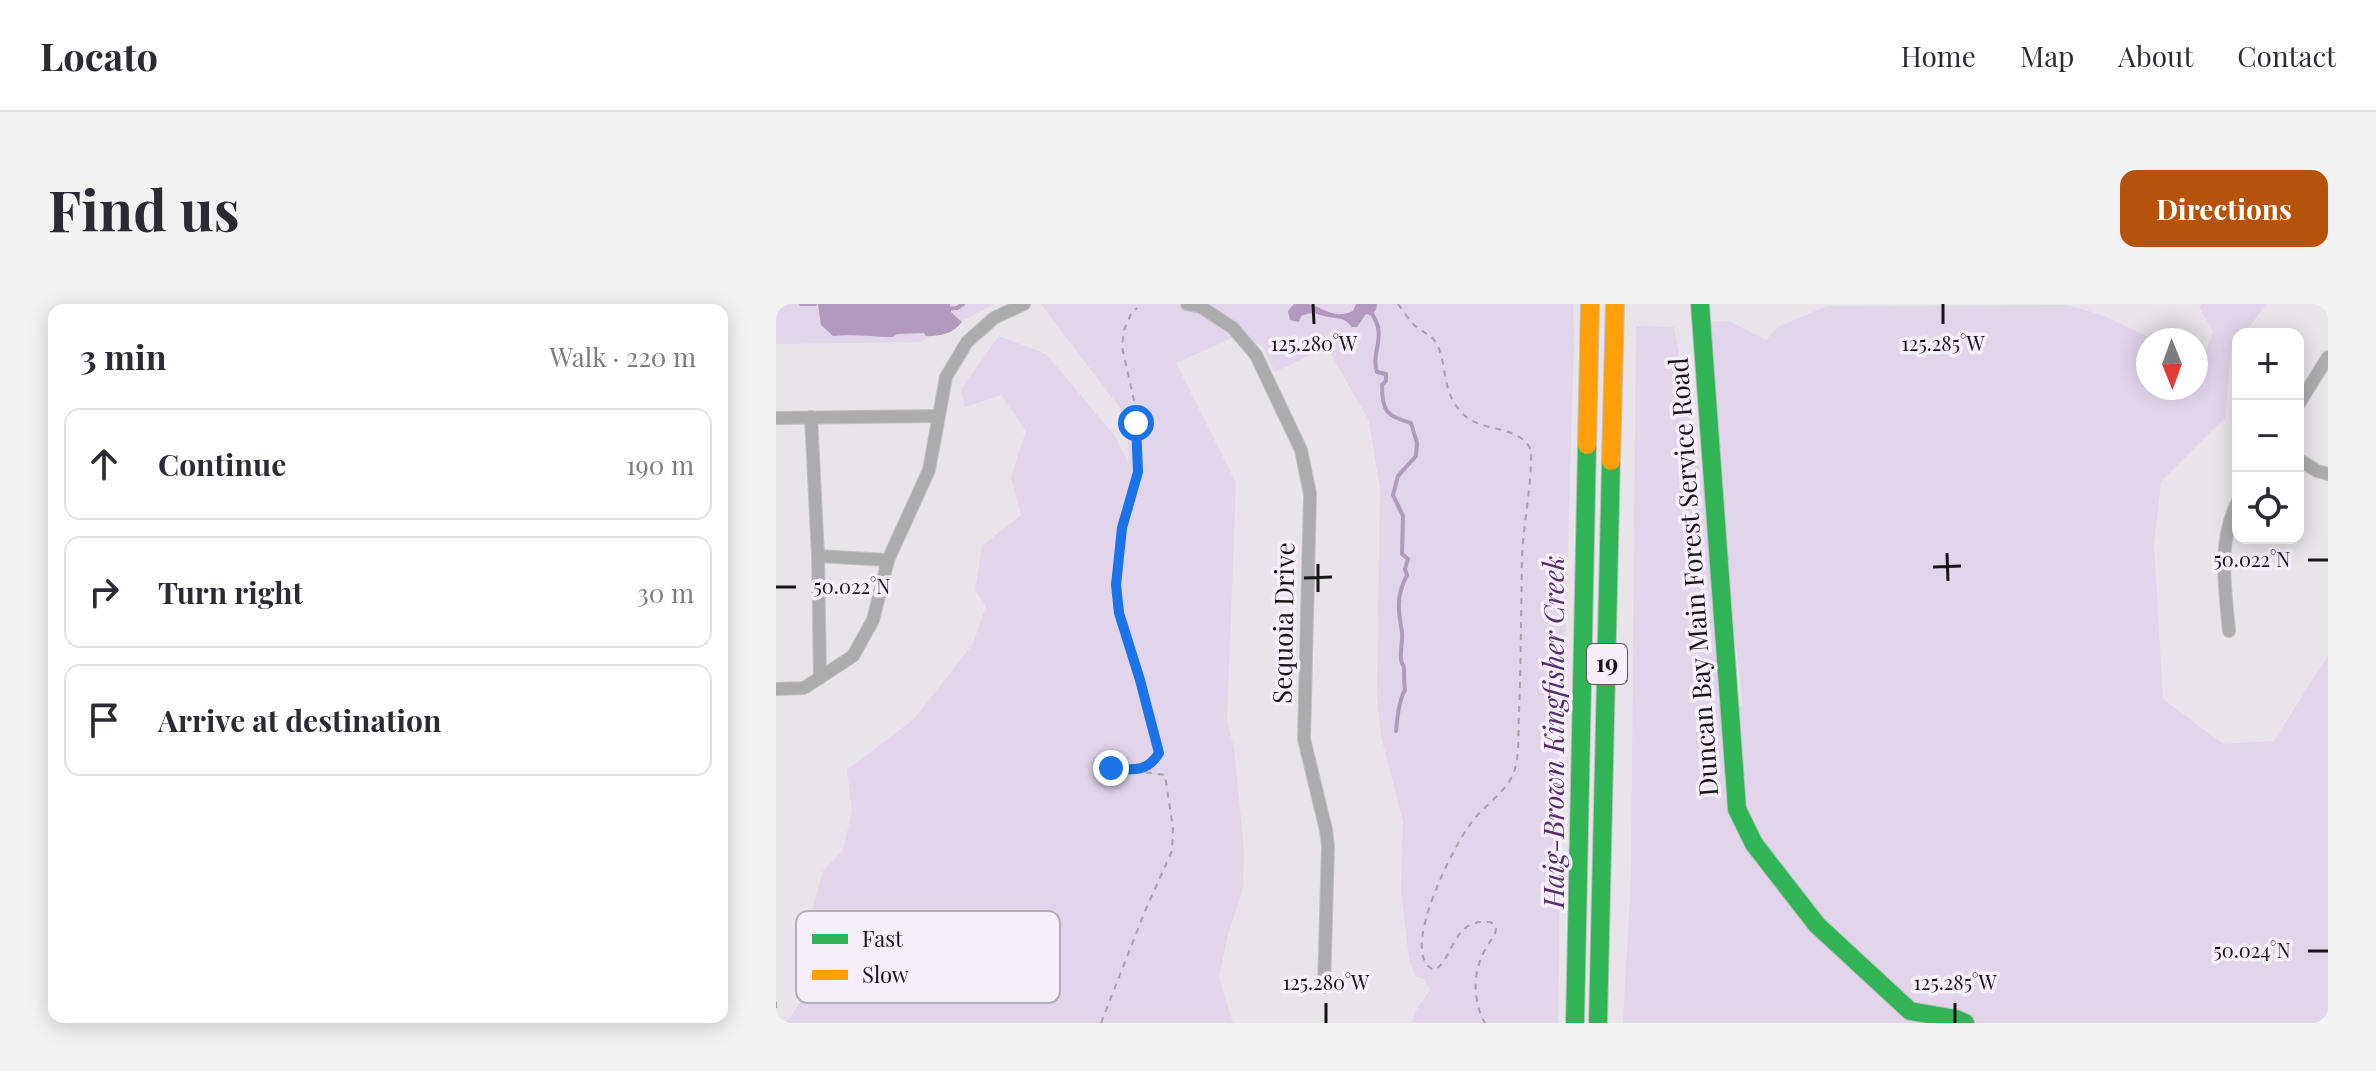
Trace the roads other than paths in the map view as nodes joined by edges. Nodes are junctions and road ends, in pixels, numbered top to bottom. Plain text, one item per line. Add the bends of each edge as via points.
1 (1024, 304) edge
2 (1187, 304) edge
3 (1590, 304) edge
4 (1615, 304) edge
5 (1700, 304) edge
6 (2328, 357) edge
7 (2301, 400) edge
8 (938, 416) junction
9 (811, 417) junction
10 (776, 418) edge
11 (2304, 463) edge
12 (2328, 474) edge
13 (2232, 516) edge
14 (818, 556) junction
15 (888, 560) junction
16 (2229, 631) dead end
17 (820, 678) junction
18 (776, 689) edge
19 (1324, 987) dead end
20 (1575, 1023) edge
21 (1598, 1023) edge
22 (1965, 1023) edge

1 - 8 street via 994,318 967,342 946,377
2 - 19 street, Sequoia Drive via 1233,328 1256,355 1301,450 1310,494 1304,739 1328,846
3 - 20 main road, 19
4 - 21 main road, 19
5 - 22 main road, Duncan Bay Main Forest Service Road via 1737,809 1754,844 1817,925 1910,1011
6 - 7 street
8 - 9 street
8 - 15 street via 929,470
9 - 10 street
9 - 14 street
11 - 12 street
13 - 16 street via 2223,558
14 - 15 street
14 - 17 street
15 - 17 street via 873,620 853,656
17 - 18 street via 804,688

